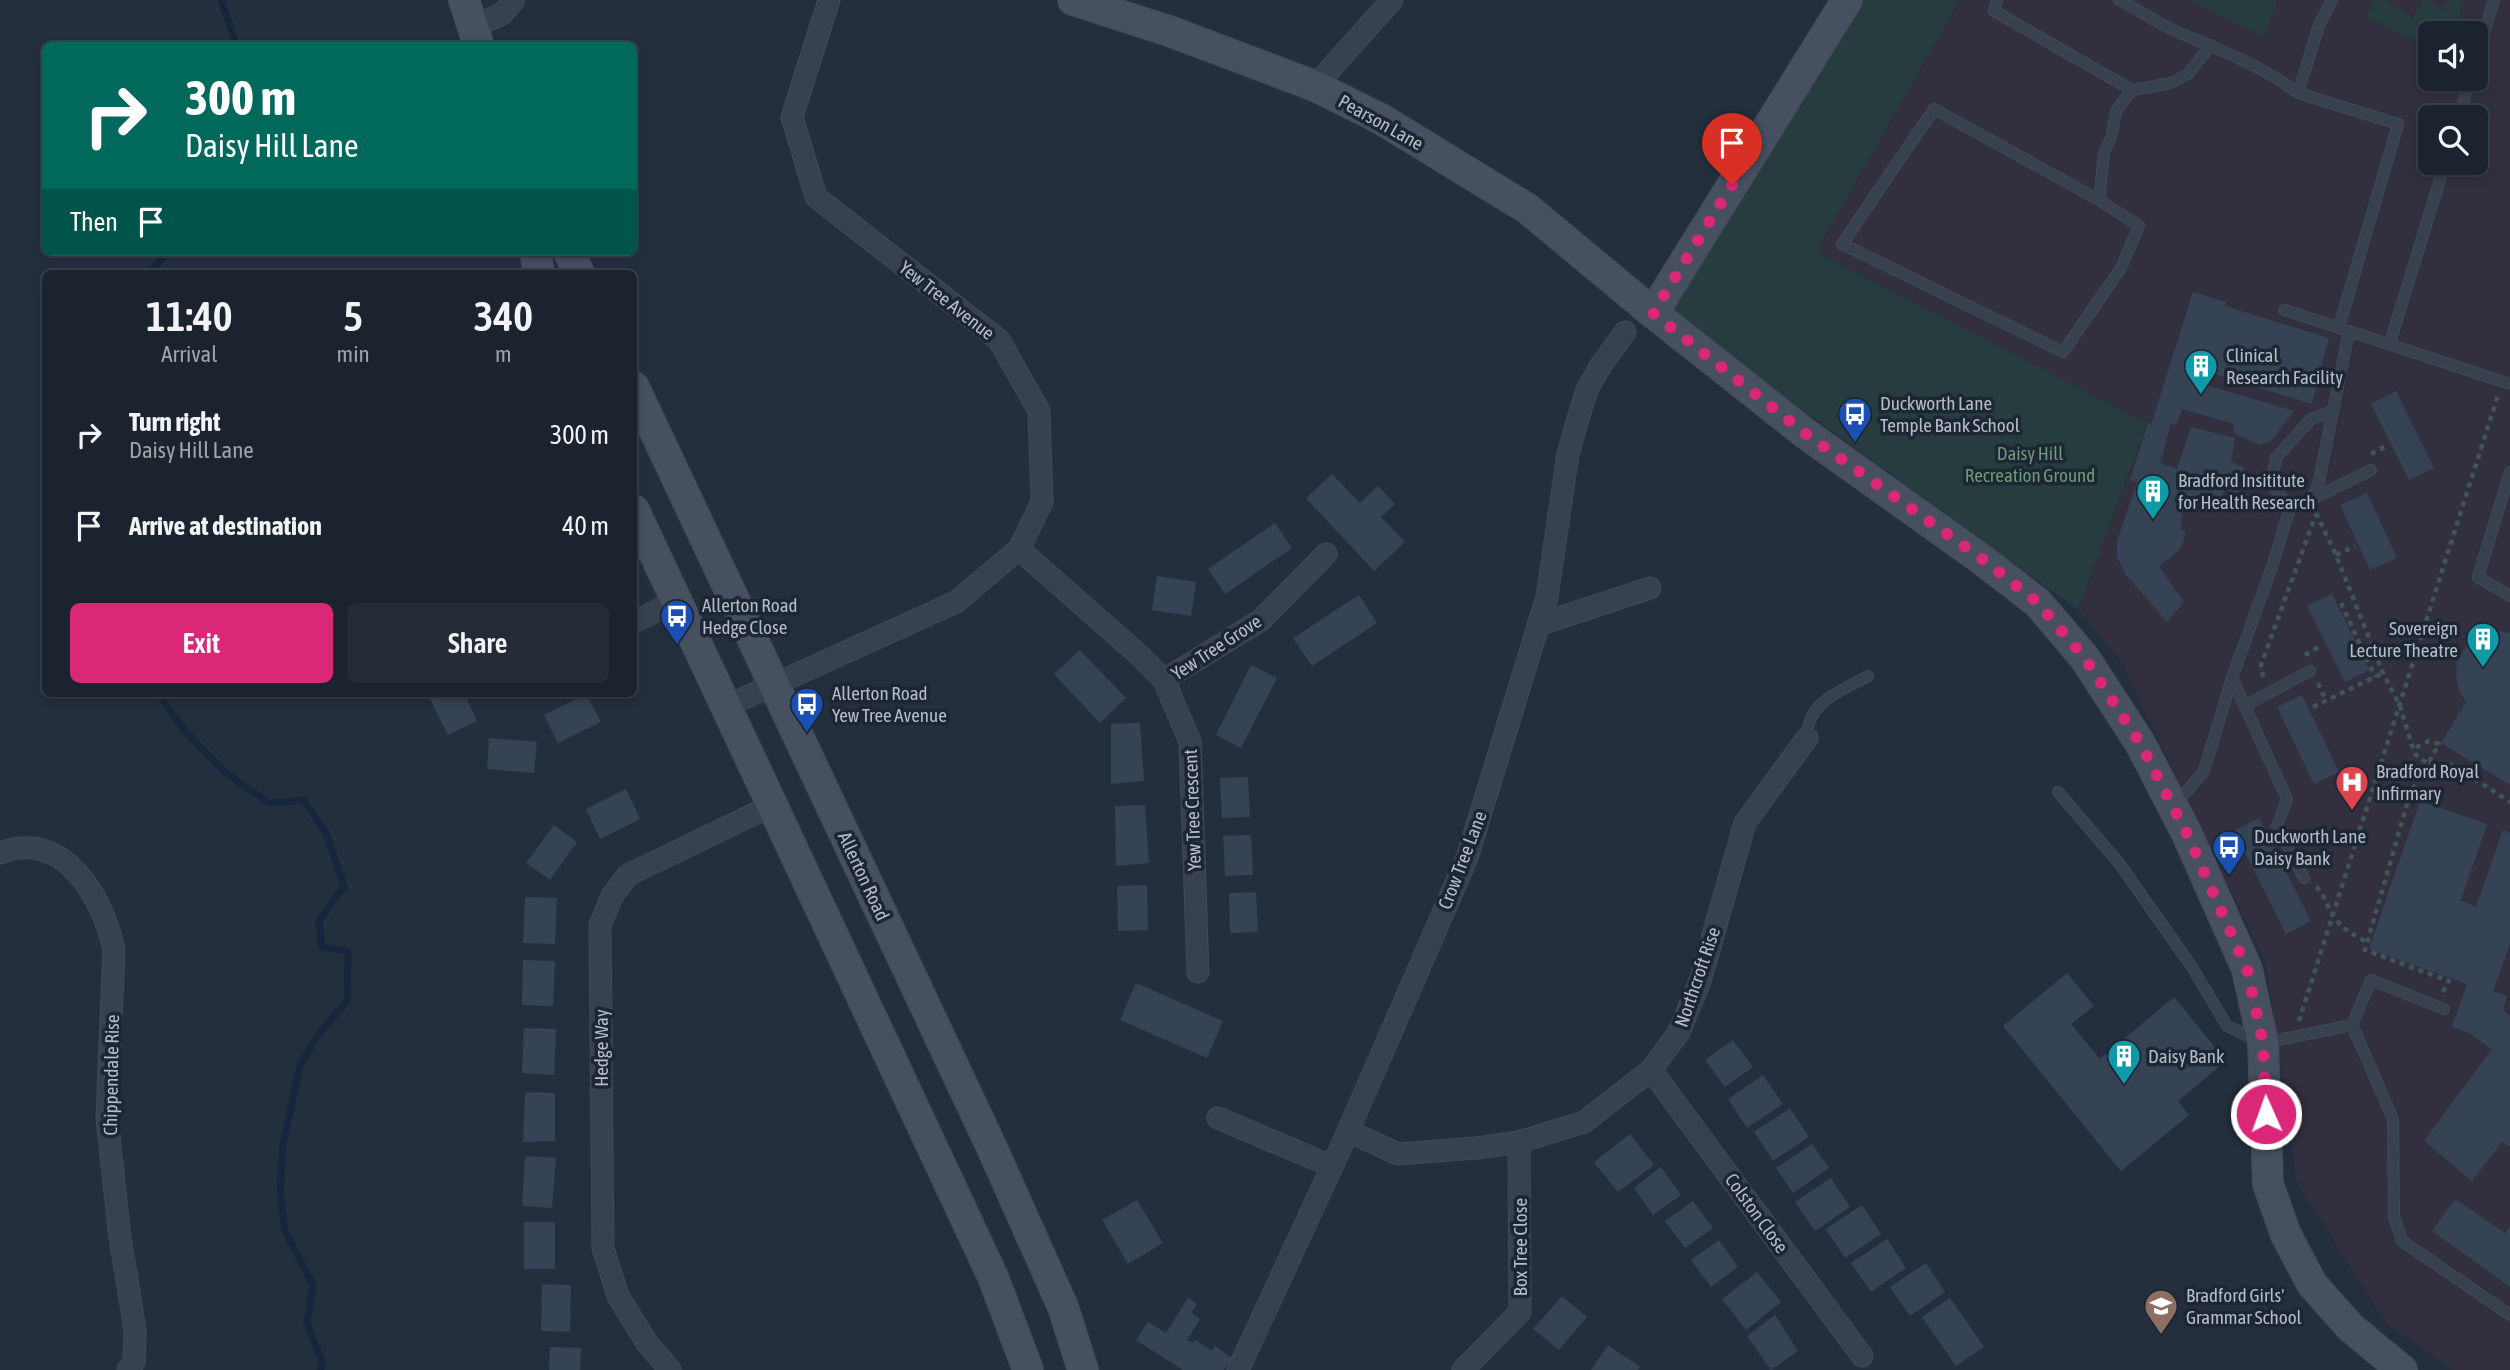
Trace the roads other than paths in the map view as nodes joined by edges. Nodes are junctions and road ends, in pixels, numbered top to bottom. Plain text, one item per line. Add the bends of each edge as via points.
1 (514, 0) edge
2 (830, 0) edge
3 (1073, 0) edge
4 (1392, 0) edge
5 (1847, 0) edge
6 (1997, 0) edge
7 (2119, 0) edge
8 (2332, 0) edge
9 (2494, 0) edge
10 (2488, 21) edge
11 (472, 24) edge
12 (2211, 45) junction
13 (1315, 86) junction
14 (2132, 90) junction
15 (2298, 93) junction
16 (2441, 175) edge
17 (2099, 200) junction
18 (2284, 310) dead end
19 (1653, 313) junction
20 (2344, 329) junction
21 (1625, 332) dead end
22 (2390, 343) junction
23 (2506, 383) edge
24 (637, 393) edge
25 (2331, 412) junction
26 (2371, 470) dead end
27 (2510, 472) edge
28 (2310, 500) junction
29 (2290, 507) junction
30 (637, 516) edge
31 (1019, 549) junction
32 (1326, 554) dead end
33 (1650, 588) dead end
34 (2510, 596) edge
35 (676, 601) junction
36 (637, 620) edge
37 (1538, 625) junction
38 (2310, 671) dead end
39 (1868, 676) dead end
40 (2232, 678) junction
41 (1164, 680) junction
42 (774, 684) junction
43 (727, 706) junction
44 (2244, 706) junction
45 (1807, 738) joint
46 (2058, 792) dead end
47 (773, 805) junction
48 (2173, 808) junction
49 (0, 853) edge
50 (2304, 878) road end
51 (1198, 972) dead end
52 (2440, 1007) road end
53 (2352, 1025) junction
54 (2263, 1043) junction
55 (1651, 1070) junction
56 (1218, 1118) dead end
57 (1348, 1131) junction
58 (1519, 1142) junction
59 (1331, 1167) junction
60 (2510, 1315) edge
61 (1862, 1356) dead end
62 (128, 1370) edge
63 (668, 1370) edge
64 (1028, 1370) edge
65 (1083, 1370) edge
66 (1238, 1370) edge
67 (1463, 1370) edge
68 (2402, 1370) edge

1 - 11 street via 502,14
2 - 31 street, Yew Tree Avenue via 792,117 817,197 999,340 1039,411 1042,502
3 - 13 street, Pearson Lane
4 - 13 street
5 - 19 street
6 - 14 lane via 1994,11
7 - 12 lane
8 - 15 lane via 2319,25
9 - 10 lane
12 - 14 lane via 2188,74 2171,83
12 - 15 lane
13 - 19 street, Pearson Lane via 1381,119 1528,209
14 - 17 lane via 2116,111 2104,153
15 - 20 lane via 2398,124
16 - 22 lane
17 - 17 lane via 2139,226 2121,268 2063,352 1842,244 1934,109
18 - 20 lane
19 - 48 street, Pearson Lane via 1806,434 2037,602 2084,657 2140,743
20 - 22 lane
20 - 25 lane
21 - 37 street, Crow Tree Lane via 1587,390 1578,419
22 - 23 lane
24 - 42 street, Allerton Road
25 - 28 lane via 2318,486
25 - 29 lane via 2311,419 2276,458 2271,484
26 - 28 lane
27 - 34 lane via 2478,577
28 - 29 lane
29 - 40 lane
30 - 35 street
31 - 41 street, Yew Tree Crescent
31 - 42 street, Yew Tree Avenue via 956,602
32 - 41 street, Yew Tree Grove via 1261,620
33 - 37 street
35 - 36 street
35 - 43 street
37 - 57 street, Crow Tree Lane via 1467,858
38 - 44 lane
39 - 45 lane via 1822,702 1807,724
40 - 44 lane
40 - 48 lane via 2204,771
41 - 51 street, Yew Tree Crescent via 1190,742
42 - 43 street, Yew Tree Avenue
42 - 65 street, Allerton Road via 1003,1172 1063,1307
43 - 47 street
44 - 50 lane via 2287,799 2277,826
45 - 55 street, Northcroft Rise via 1745,823 1700,981 1679,1032
46 - 54 lane via 2119,863 2227,1026
47 - 63 street, Hedge Way via 628,875 612,896 600,925 603,1248 618,1296
47 - 64 street via 993,1277
48 - 54 street, Pearson Lane via 2247,969
49 - 62 street, Chippendale Rise via 26,847 66,862 83,878 109,926 114,950 107,1118 135,1329 134,1362
52 - 53 lane via 2371,980
53 - 54 lane
53 - 60 lane via 2393,1119 2394,1217 2402,1241
54 - 68 street, Pearson Lane via 2268,1184 2286,1235 2312,1284 2350,1327
55 - 58 street, Northcroft Rise via 1584,1122
55 - 61 street, Colston Close
56 - 59 street
57 - 58 street, Northcroft Rise via 1398,1154
57 - 59 street, Crow Tree Lane
58 - 67 street, Box Tree Close via 1520,1312
59 - 66 street, Crow Tree Lane

